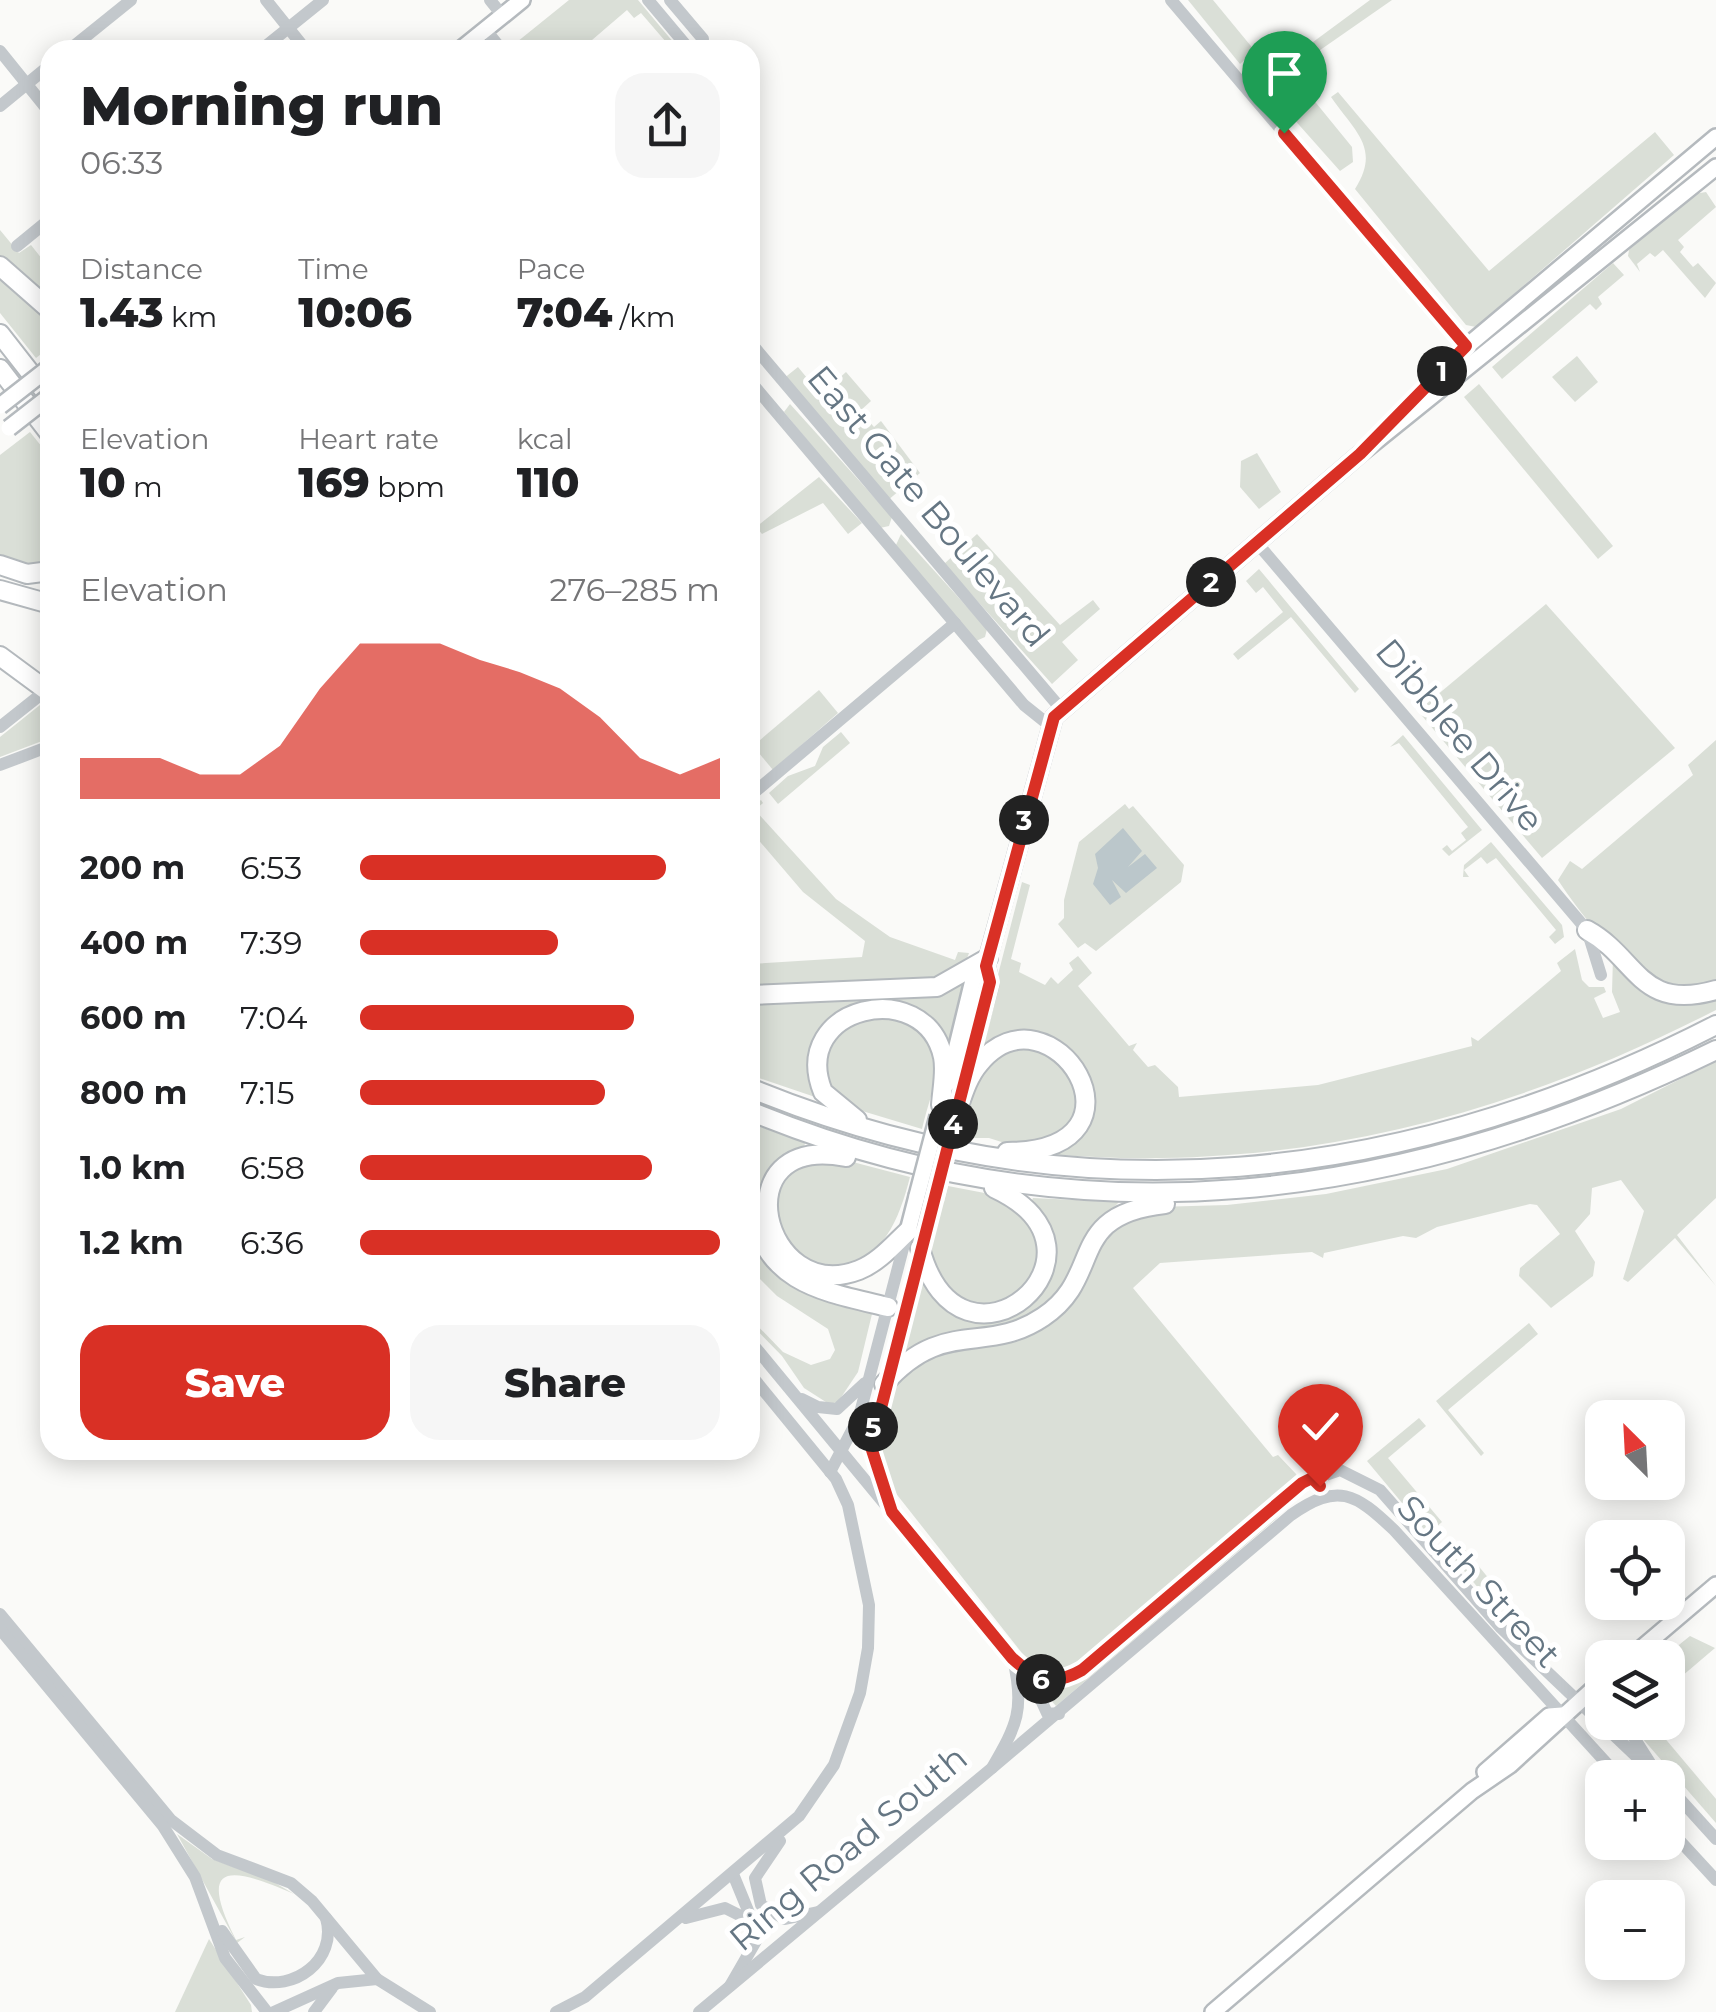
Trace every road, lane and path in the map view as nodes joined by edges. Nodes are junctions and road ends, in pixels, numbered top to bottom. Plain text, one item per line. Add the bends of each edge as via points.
1 (131, 0) edge
2 (266, 0) edge
3 (323, 0) edge
4 (490, 0) edge
5 (522, 0) edge
6 (648, 0) edge
7 (670, 0) edge
8 (1171, 0) edge
9 (502, 15) junction
10 (288, 28) junction
11 (485, 30) junction
12 (703, 39) dead end
13 (81, 40) edge
14 (273, 40) edge
15 (298, 40) edge
16 (474, 40) edge
17 (494, 40) edge
18 (682, 40) edge
19 (0, 51) edge
20 (40, 73) edge
21 (26, 84) junction
22 (40, 102) edge
23 (0, 106) edge
24 (1716, 138) edge
25 (1716, 167) edge
26 (40, 227) edge
27 (17, 246) dead end
28 (0, 266) edge
29 (40, 301) edge
30 (0, 334) edge
31 (1466, 346) junction
32 (760, 354) edge
33 (1479, 362) junction
34 (0, 370) edge
35 (40, 375) edge
36 (40, 384) edge
37 (760, 393) edge
38 (40, 405) edge
39 (0, 406) edge
40 (40, 421) edge
41 (4, 432) edge
42 (1360, 454) junction
43 (903, 522) junction
44 (884, 539) junction
45 (1257, 543) junction
46 (0, 565) edge
47 (40, 572) edge
48 (2, 592) edge
49 (40, 602) edge
50 (955, 623) junction
51 (1000, 636) junction
52 (980, 652) junction
53 (0, 656) edge
54 (40, 683) edge
55 (40, 694) edge
56 (1062, 710) junction
57 (1049, 725) junction
58 (0, 726) edge
59 (40, 750) edge
60 (0, 766) edge
61 (760, 788) edge
62 (1587, 930) junction
63 (987, 962) junction
64 (1602, 975) dead end
65 (1716, 990) edge
66 (760, 995) edge
67 (1716, 1025) edge
68 (1716, 1050) edge
69 (760, 1092) edge
70 (944, 1113) junction
71 (760, 1115) edge
72 (874, 1132) junction
73 (957, 1152) junction
74 (898, 1162) junction
75 (971, 1177) junction
76 (1219, 1192) junction
77 (925, 1198) junction
78 (908, 1231) junction
79 (760, 1241) edge
80 (920, 1248) junction
81 (888, 1306) junction
82 (760, 1353) edge
83 (877, 1381) junction
84 (760, 1386) edge
85 (795, 1394) junction
86 (843, 1453) junction
87 (830, 1472) junction
88 (1362, 1477) junction
89 (1312, 1478) junction
90 (1354, 1498) junction
91 (1312, 1501) junction
92 (892, 1512) junction
93 (1716, 1585) edge
94 (0, 1614) edge
95 (0, 1629) edge
96 (1651, 1640) edge
97 (1012, 1658) junction
98 (1068, 1679) junction
99 (1585, 1696) edge
100 (1578, 1702) junction
101 (1064, 1711) junction
102 (1562, 1715) junction
103 (1603, 1760) edge
104 (1641, 1760) edge
105 (992, 1768) junction
106 (1685, 1805) edge
107 (790, 1826) junction
108 (1716, 1839) edge
109 (1685, 1846) edge
110 (733, 1874) junction
111 (1716, 1880) edge
112 (206, 1904) junction
113 (824, 1910) junction
114 (326, 1918) junction
115 (680, 1920) junction
116 (753, 1923) junction
117 (377, 1979) junction
118 (338, 1983) junction
119 (729, 1988) junction
120 (271, 2012) edge
121 (314, 2012) edge
122 (430, 2012) edge
123 (556, 2012) edge
124 (699, 2012) edge
125 (1212, 2012) edge

1 - 13 street
2 - 10 street
3 - 10 street
4 - 9 street
5 - 9 main road
6 - 18 street
7 - 12 street
8 - 31 street
9 - 11 main road
10 - 14 street
10 - 15 street
11 - 16 main road
11 - 17 street
19 - 21 street
20 - 21 street
21 - 22 street
21 - 23 street
24 - 31 main road
25 - 33 main road
26 - 27 street
28 - 29 highway
30 - 36 highway
31 - 33 street
31 - 42 main road
32 - 43 street, East Gate Boulevard
33 - 42 main road
34 - 40 highway
35 - 39 main road, bridge
37 - 44 street, East Gate Boulevard
38 - 41 main road, bridge
42 - 45 main road
43 - 44 street
43 - 51 street, East Gate Boulevard
44 - 50 street, East Gate Boulevard
45 - 56 main road
45 - 62 street, Dibblee Drive
46 - 47 highway
48 - 49 highway
50 - 52 street, East Gate Boulevard
50 - 61 street
51 - 52 street
51 - 56 street, East Gate Boulevard
52 - 57 street, East Gate Boulevard
53 - 54 highway
55 - 58 street
56 - 57 main road
57 - 63 main road
59 - 60 street
62 - 64 street, Dibblee Drive
62 - 65 highway via 1653,988 1680,994
63 - 66 highway via 937,986
63 - 70 main road via 990,982
67 - 73 highway via 1504,1115 1334,1157 1142,1171
68 - 76 highway via 1586,1108 1460,1151 1330,1180
69 - 72 highway
70 - 72 highway via 944,1062 926,1028 892,1009 857,1012 824,1040 818,1073 831,1101
70 - 73 highway via 975,1068 1010,1044 1052,1046 1072,1060 1085,1084 1082,1117 1056,1144 1025,1152
70 - 77 main road, bridge
71 - 74 highway
72 - 73 highway
74 - 75 highway
74 - 78 highway via 822,1152 801,1156 774,1180 767,1214 786,1254 828,1274 870,1265
75 - 76 highway via 1104,1192
75 - 80 highway via 1018,1199 1040,1222 1048,1258 1035,1290 1001,1312 962,1310 937,1291
76 - 83 highway via 1120,1213 1098,1233 1069,1290 1045,1316 1020,1328 926,1347
77 - 78 main road
77 - 80 main road
78 - 81 street
79 - 81 highway via 793,1278
80 - 83 street
81 - 83 street
82 - 85 street
83 - 85 street via 838,1408 818,1407
83 - 86 street
83 - 92 street via 871,1447
84 - 87 street, Ring Road South
85 - 86 street
86 - 87 street
86 - 92 street
87 - 107 street, Ring Road South via 848,1505 863,1564 866,1663 834,1765
88 - 89 street, South Street via 1340,1470
88 - 90 street via 1365,1492
88 - 100 street, South Street
89 - 91 street via 1320,1487
89 - 98 street
90 - 91 street, South Street
90 - 102 street, South Street via 1394,1530
91 - 101 street
92 - 97 street
93 - 96 main road
94 - 114 street via 171,1820 217,1855 290,1883
95 - 112 street via 163,1826
97 - 98 street via 1047,1681
97 - 105 street, Ring Road South via 1020,1689 1017,1723
98 - 101 street via 1041,1700 1049,1714
99 - 100 main road
100 - 102 main road
100 - 104 street, South Street
101 - 105 street
102 - 103 street, South Street
102 - 125 main road
105 - 113 street, Ring Road South
106 - 108 street
107 - 110 street, Ring Road South
107 - 113 street via 757,1874 756,1896 779,1918
109 - 111 street
110 - 115 street, Ring Road South
110 - 116 street
112 - 114 street via 244,1967 272,1985 308,1972 329,1937
112 - 120 street via 225,1958
113 - 119 street, Ring Road South
114 - 117 street
115 - 116 street via 725,1908
115 - 123 street, Ring Road South via 585,1997
116 - 119 street via 752,1952
117 - 118 street
117 - 122 street
118 - 120 street
118 - 121 street
119 - 124 street, Ring Road South

